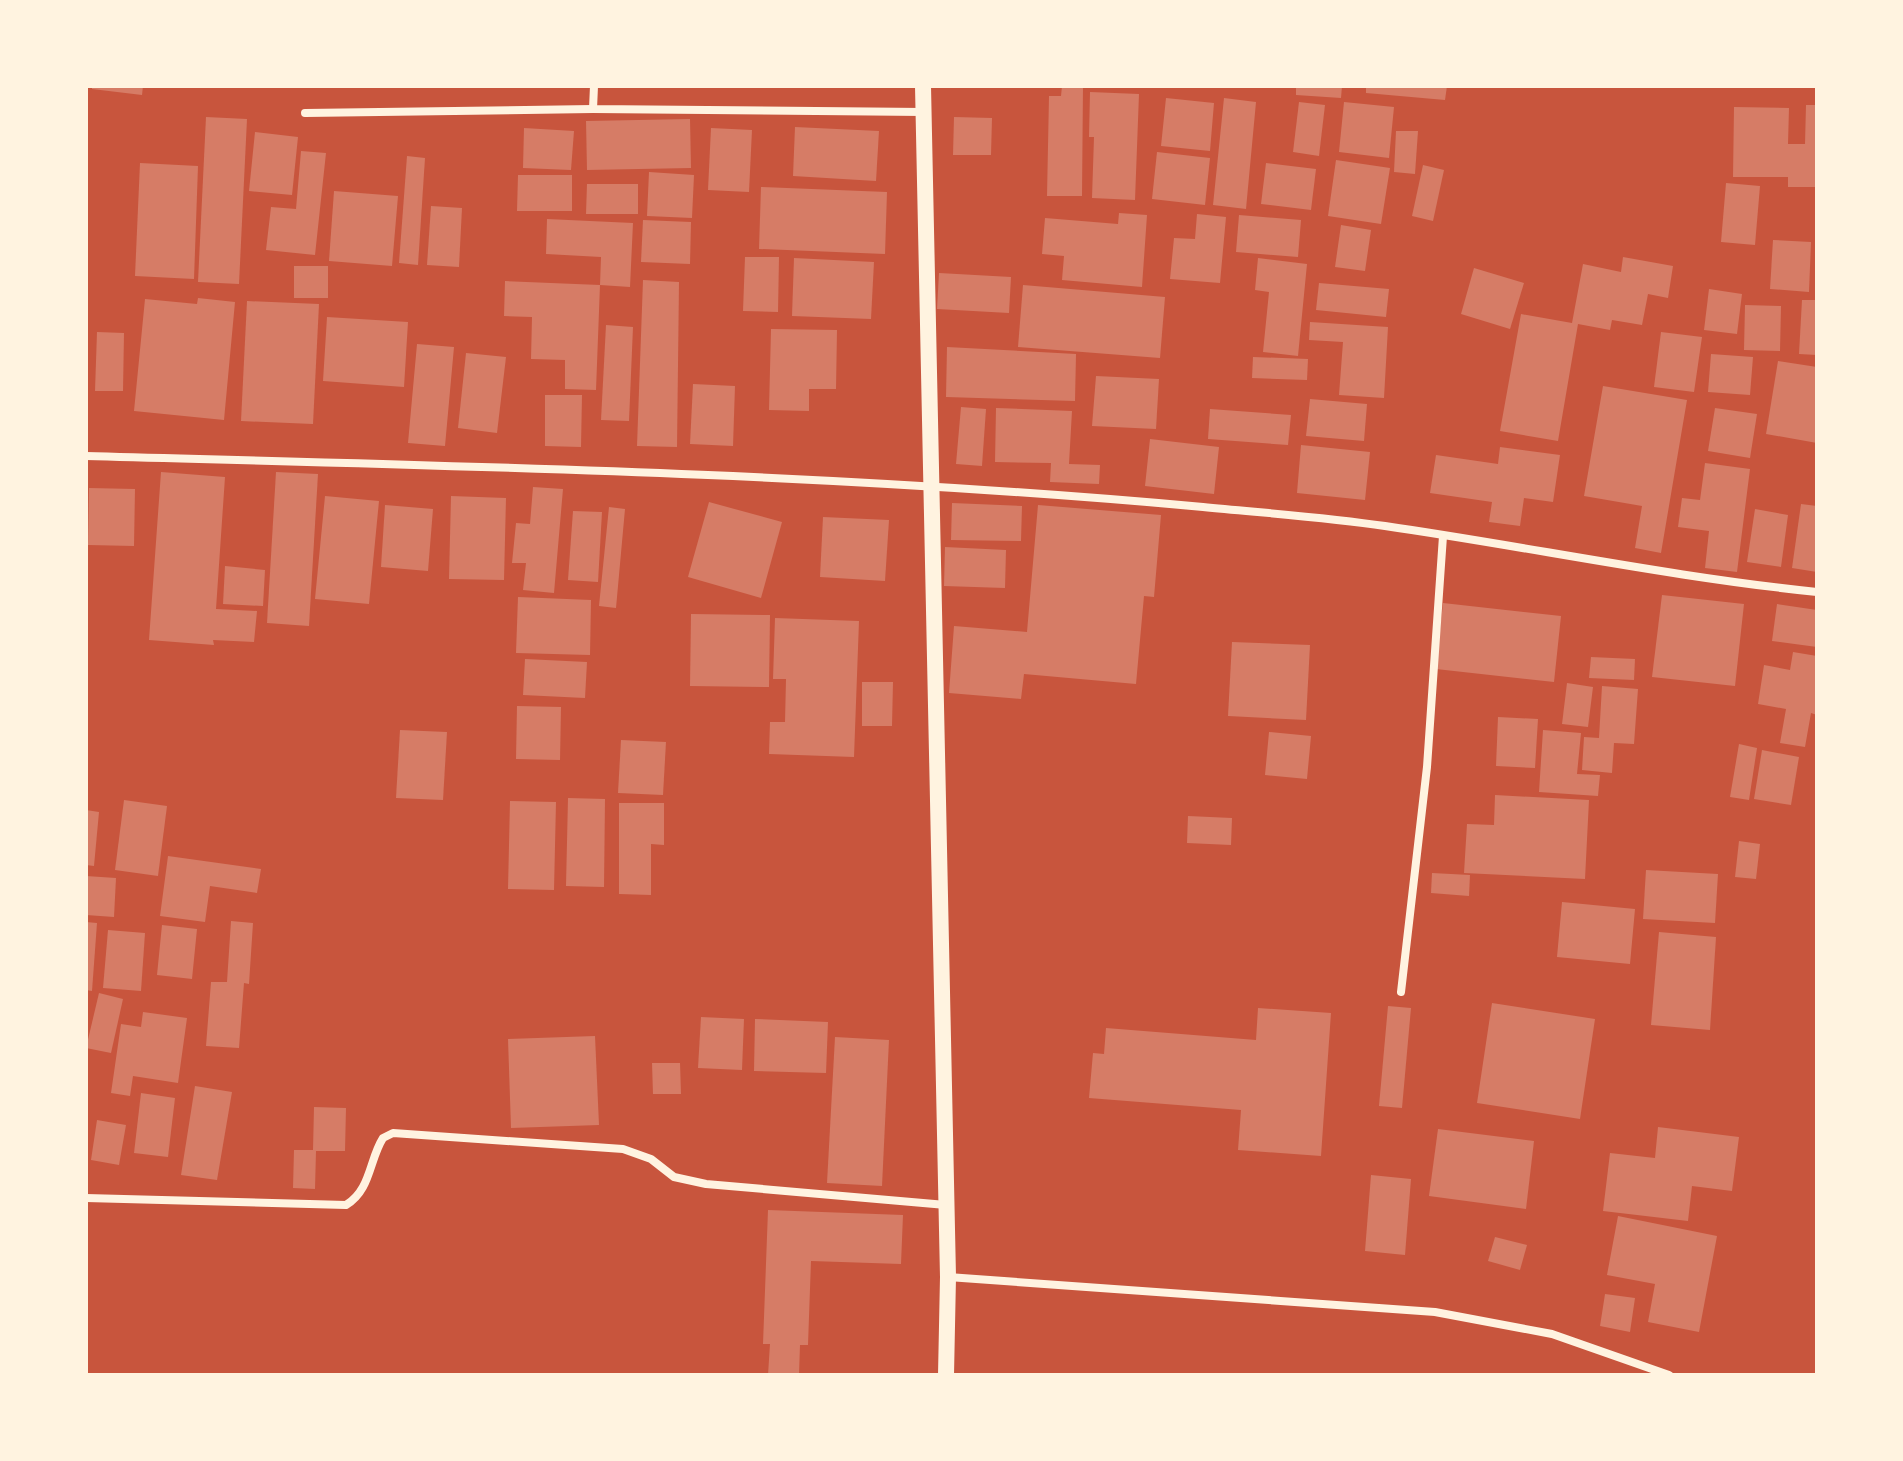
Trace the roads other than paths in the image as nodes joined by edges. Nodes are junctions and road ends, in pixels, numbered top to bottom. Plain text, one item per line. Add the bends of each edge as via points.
1 (594, 86) edge
2 (923, 86) edge
3 (593, 109) junction
4 (924, 112) junction
5 (305, 113) dead end
6 (86, 456) edge
7 (929, 487) junction
8 (1443, 536) junction
9 (1817, 592) edge
10 (1401, 992) dead end
11 (86, 1198) edge
12 (946, 1205) junction
13 (948, 1277) junction
14 (946, 1375) edge
15 (1669, 1375) edge

1 - 3 street
2 - 4 main road
3 - 4 street
3 - 5 street
4 - 7 main road
6 - 7 street
7 - 8 street via 1200,507
7 - 12 main road
8 - 9 street via 1706,580
8 - 10 street via 1427,767
11 - 12 street via 346,1205 364,1186 383,1138 393,1133 623,1149 651,1159 674,1177 706,1184
12 - 13 main road
13 - 14 main road
13 - 15 street via 1435,1312 1552,1334

